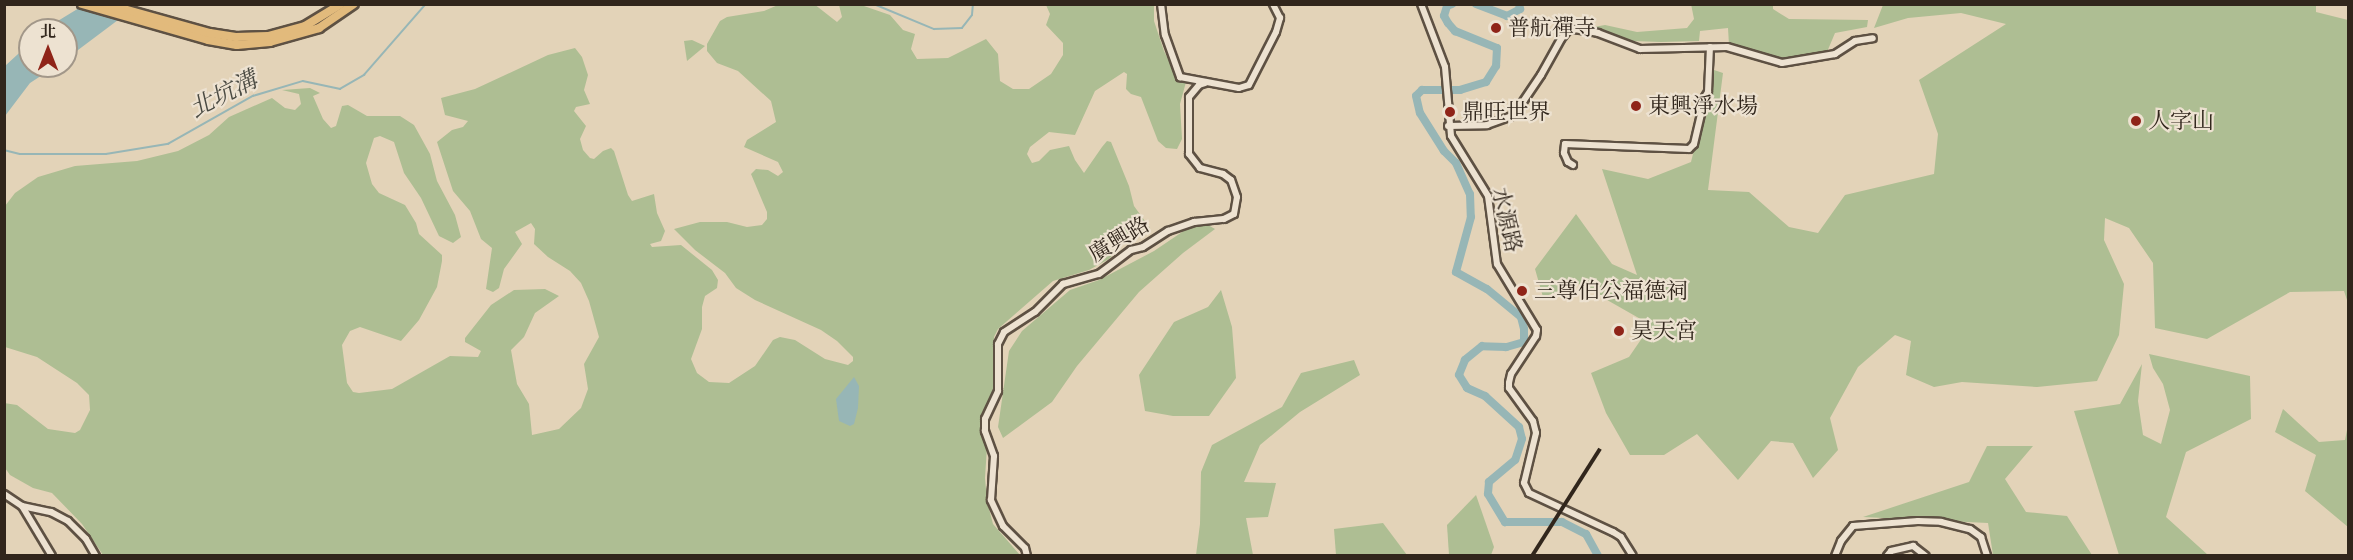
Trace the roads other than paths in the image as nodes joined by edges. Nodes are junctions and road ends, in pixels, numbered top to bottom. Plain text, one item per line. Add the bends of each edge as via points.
1 (82, 4) edge
2 (106, 4) edge
3 (341, 4) edge
4 (354, 4) edge
5 (1161, 4) edge
6 (1273, 4) edge
7 (1421, 4) edge
8 (1873, 38) dead end
9 (1710, 47) junction
10 (1205, 83) junction
11 (1448, 126) junction
12 (1573, 165) dead end
13 (4, 494) edge
14 (22, 506) junction
15 (52, 555) edge
16 (96, 555) edge
17 (1026, 555) edge
18 (1633, 555) edge
19 (1836, 555) edge
20 (1887, 555) edge
21 (1926, 555) edge
22 (1987, 555) edge

1 - 4 main road via 237,45 270,42 319,28
2 - 3 main road via 236,37 268,36 305,26
5 - 10 street via 1165,35 1180,77
6 - 10 street via 1279,24 1249,85 1239,88
7 - 11 street, 水源路 via 1441,54
8 - 9 street via 1855,41 1835,54 1782,63 1727,47
9 - 11 street via 1640,49 1598,33 1568,30 1514,115 1487,125
9 - 12 street via 1708,92 1694,144 1689,149 1565,144 1564,153
10 - 17 street, 廣興路 via 1189,98 1189,154 1200,168 1231,180 1237,197 1234,214 1168,231 1131,250 1099,274 1063,284 1035,312 1004,332 998,344 998,391 985,419 994,456 991,500 1003,526 1025,548
11 - 18 street, 水源路 via 1488,196 1497,264 1537,330 1509,383 1533,421 1536,433 1524,483 1529,493 1621,537
13 - 14 street
14 - 15 street
14 - 16 street via 51,512 68,521
19 - 22 street via 1853,526 1918,521 1970,529 1981,537
20 - 21 street via 1913,546

